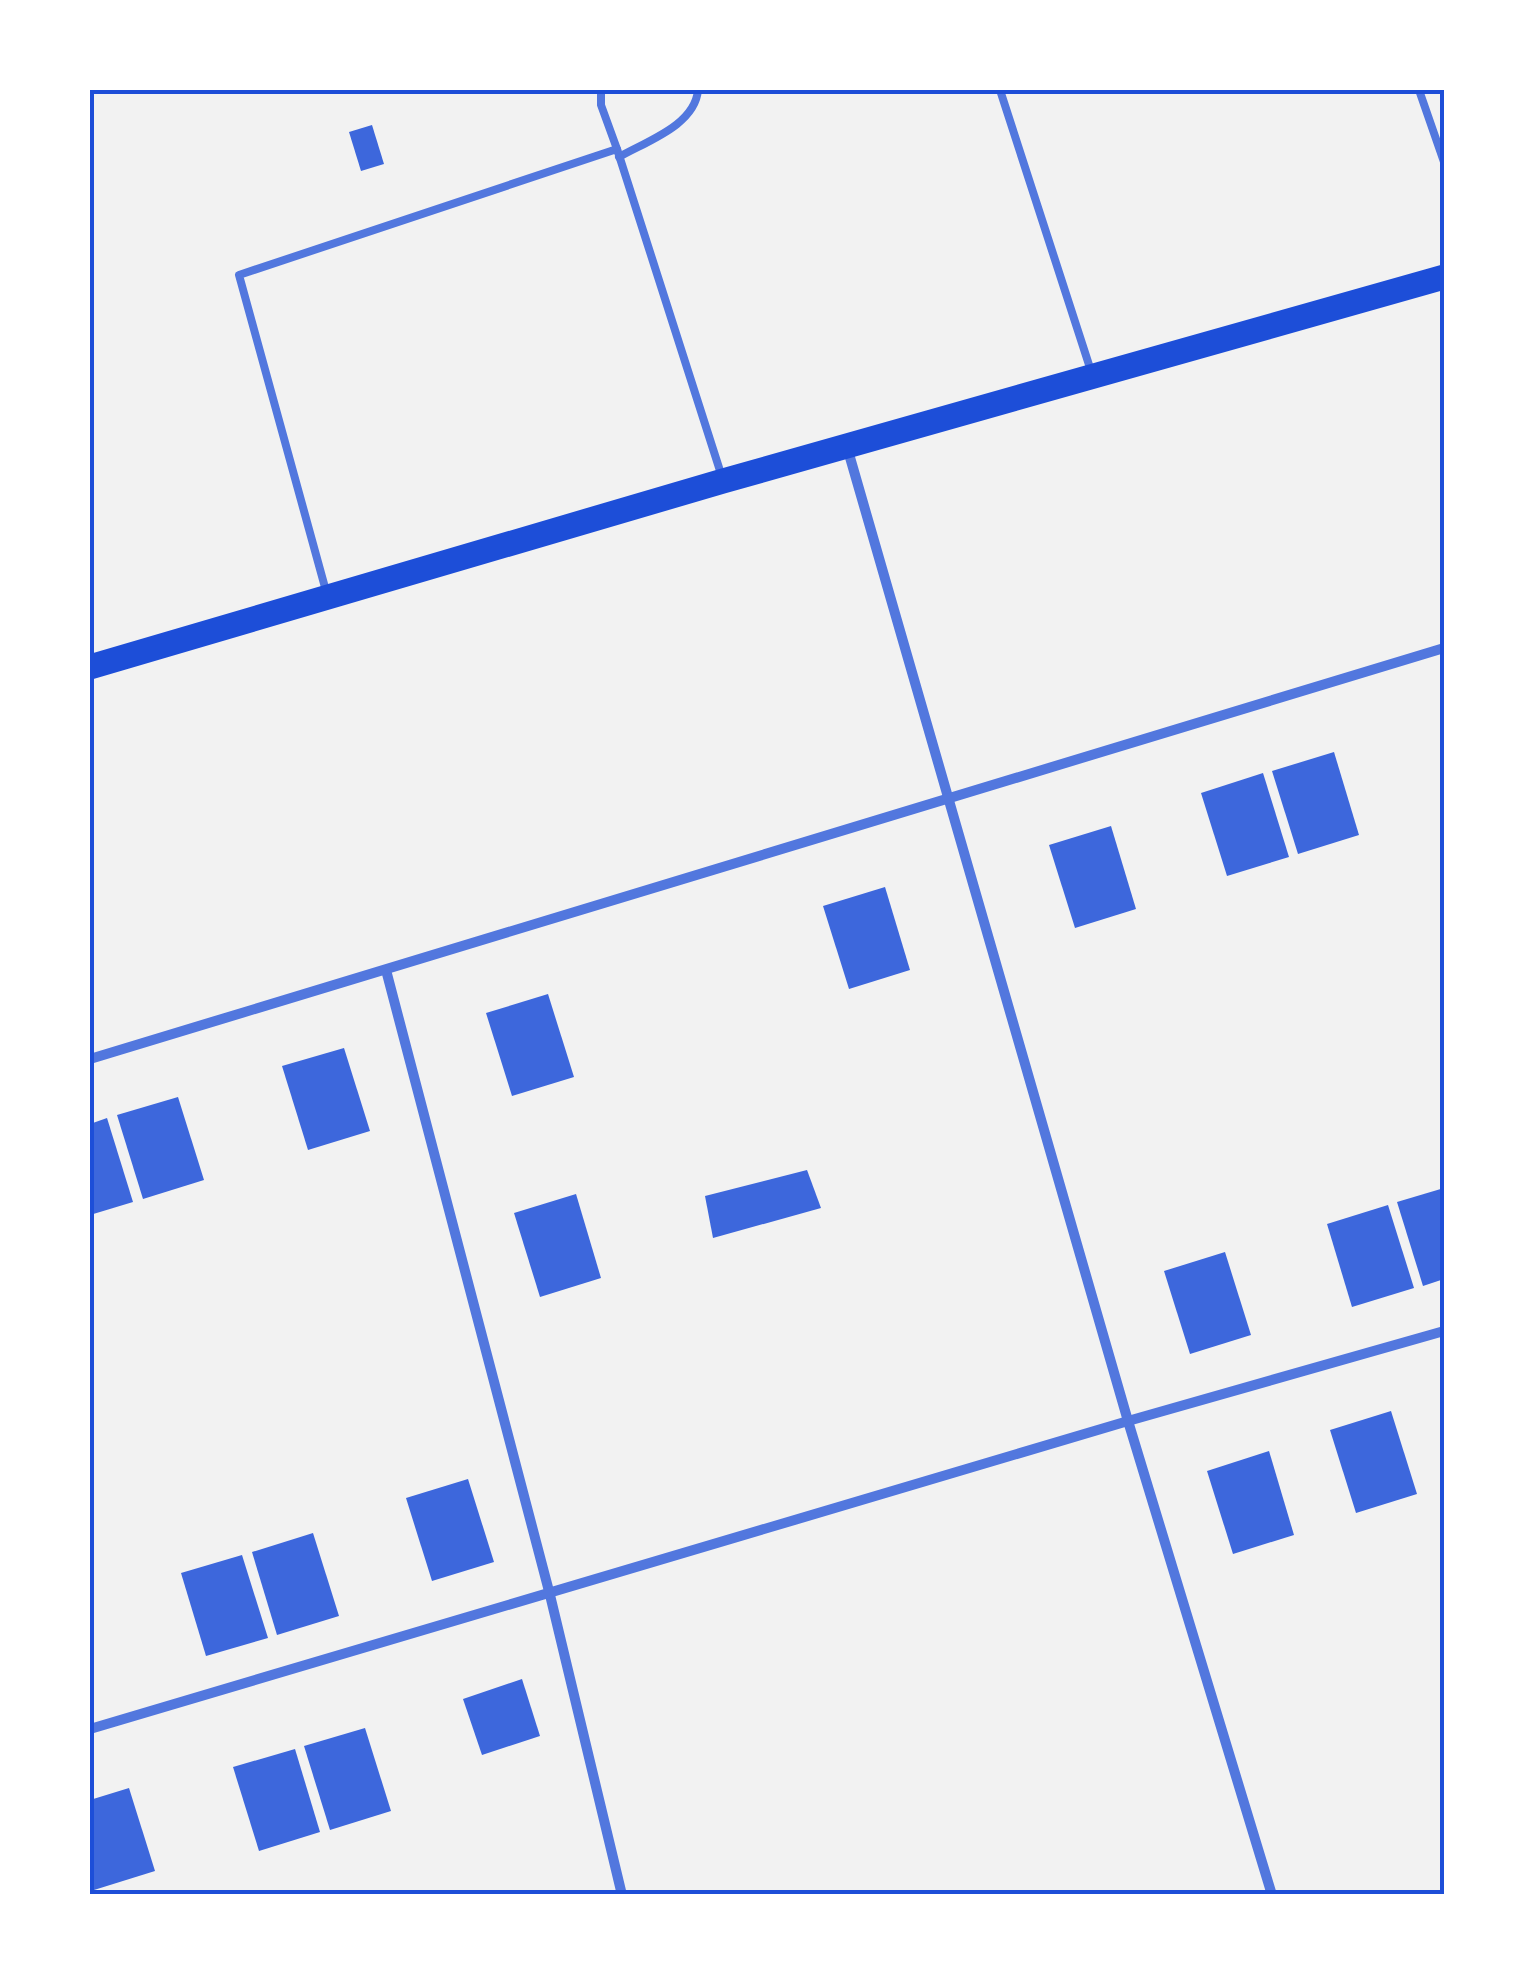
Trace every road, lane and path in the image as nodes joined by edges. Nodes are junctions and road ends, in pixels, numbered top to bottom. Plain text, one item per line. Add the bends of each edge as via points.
1 (601, 90) edge
2 (698, 90) edge
3 (1000, 90) edge
4 (1419, 90) edge
5 (618, 153) junction
6 (1444, 162) edge
7 (1444, 277) edge
8 (1093, 376) junction
9 (847, 446) junction
10 (723, 482) junction
11 (327, 596) junction
12 (1444, 648) edge
13 (90, 666) edge
14 (950, 798) junction
15 (386, 970) junction
16 (90, 1059) edge
17 (1444, 1332) edge
18 (1128, 1421) junction
19 (550, 1595) junction
20 (90, 1729) edge
21 (622, 1895) edge
22 (1272, 1895) edge

1 - 5 lane
2 - 5 lane via 696,105 682,120
3 - 8 lane
4 - 6 lane
5 - 10 lane
5 - 11 lane via 239,275
7 - 8 main road
8 - 9 main road
9 - 10 main road
9 - 14 street
10 - 11 main road
11 - 13 main road
12 - 14 street
14 - 15 street
14 - 18 street
15 - 16 street
15 - 19 street
17 - 18 street
18 - 19 street
18 - 22 street
19 - 20 street
19 - 21 street

